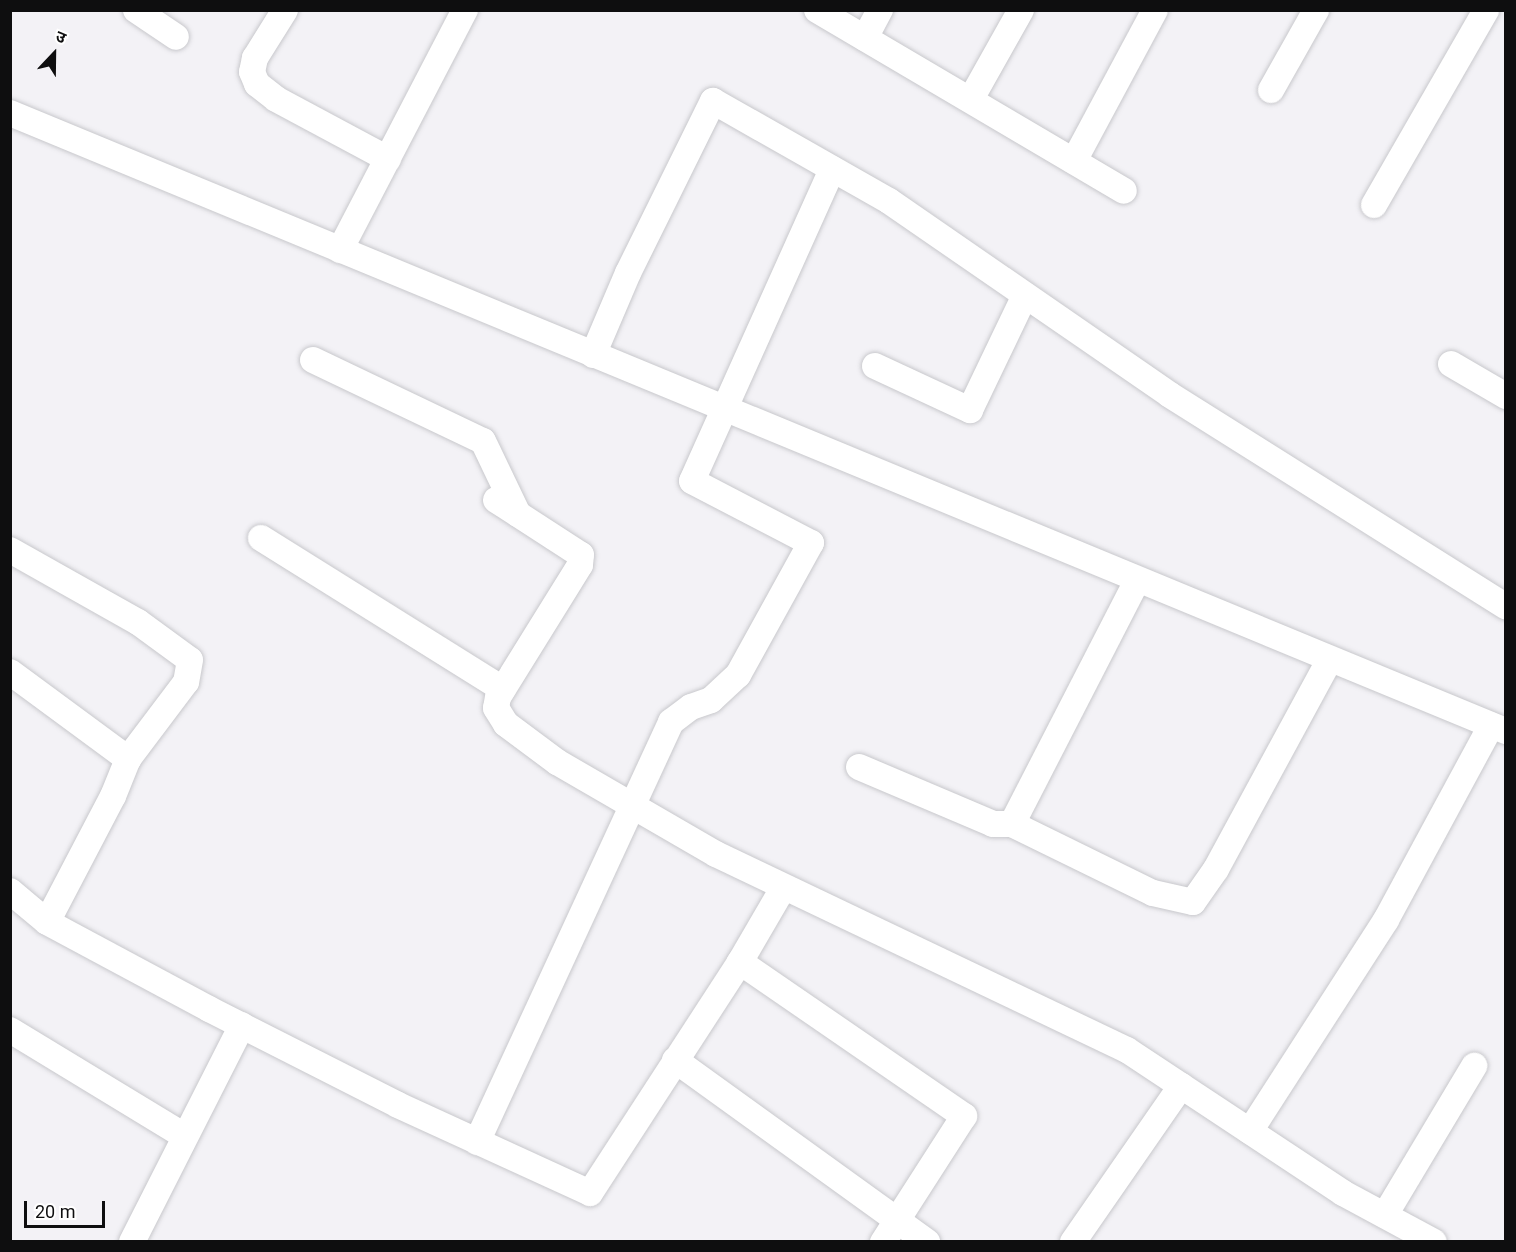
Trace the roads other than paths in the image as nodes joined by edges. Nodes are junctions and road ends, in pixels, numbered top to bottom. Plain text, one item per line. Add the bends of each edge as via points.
1 (136, 10) edge
2 (285, 10) edge
3 (465, 10) edge
4 (817, 10) edge
5 (880, 10) edge
6 (1020, 10) edge
7 (1155, 10) edge
8 (1316, 10) edge
9 (1486, 10) edge
10 (176, 37) dead end
11 (865, 38) junction
12 (1270, 90) dead end
13 (971, 99) junction
14 (10, 114) edge
15 (388, 159) junction
16 (1074, 161) junction
17 (832, 169) junction
18 (1124, 191) dead end
19 (1374, 205) dead end
20 (340, 250) junction
21 (1025, 295) junction
22 (593, 355) junction
23 (313, 360) dead end
24 (1451, 364) dead end
25 (875, 366) dead end
26 (1506, 396) edge
27 (722, 408) junction
28 (496, 500) dead end
29 (518, 514) junction
30 (261, 538) dead end
31 (10, 550) edge
32 (1137, 581) junction
33 (1506, 607) edge
34 (1329, 661) junction
35 (10, 672) edge
36 (502, 689) junction
37 (1498, 728) edge
38 (128, 759) junction
39 (859, 767) dead end
40 (632, 806) junction
41 (1012, 824) junction
42 (783, 888) junction
43 (10, 891) edge
44 (47, 922) junction
45 (740, 962) junction
46 (242, 1025) junction
47 (10, 1030) edge
48 (675, 1060) junction
49 (1474, 1066) dead end
50 (1181, 1086) junction
51 (1250, 1131) junction
52 (184, 1136) junction
53 (477, 1142) junction
54 (1385, 1215) junction
55 (897, 1220) junction
56 (136, 1240) edge
57 (883, 1242) edge
58 (927, 1242) edge
59 (1073, 1242) edge
60 (1433, 1242) edge

1 - 10 street
2 - 15 street via 255,58 252,72 257,84 276,99
3 - 15 street
4 - 11 street
5 - 11 street
6 - 13 street
7 - 16 street
8 - 12 street
9 - 19 street
11 - 13 street
13 - 16 street
14 - 20 street
15 - 20 street
16 - 18 street
17 - 21 street via 889,201
17 - 22 street via 713,101 628,273
17 - 27 street
20 - 22 street
21 - 25 street via 970,410
21 - 33 street via 1170,395
22 - 27 street
23 - 29 street via 483,441
24 - 26 street
27 - 32 street
27 - 40 street via 692,482 811,543 738,675 711,700 691,707 671,722
28 - 29 street
29 - 36 street via 581,555 580,565
30 - 36 street
31 - 38 street via 138,622 190,660 186,682
32 - 34 street
32 - 41 street
34 - 37 street
34 - 41 street via 1216,868 1193,902 1153,893
35 - 38 street
36 - 40 street via 496,708 506,724 557,762
37 - 51 street via 1386,920
38 - 44 street via 113,796
39 - 41 street via 993,824
40 - 42 street
40 - 53 street
42 - 45 street
42 - 50 street via 1057,1015 1126,1050
43 - 44 street
44 - 46 street
45 - 48 street
45 - 55 street via 964,1116
46 - 52 street
46 - 53 street
47 - 52 street
48 - 53 street via 590,1193
48 - 55 street
49 - 54 street
50 - 51 street
50 - 59 street
51 - 54 street via 1342,1193
52 - 56 street
54 - 60 street
55 - 57 street
55 - 58 street

